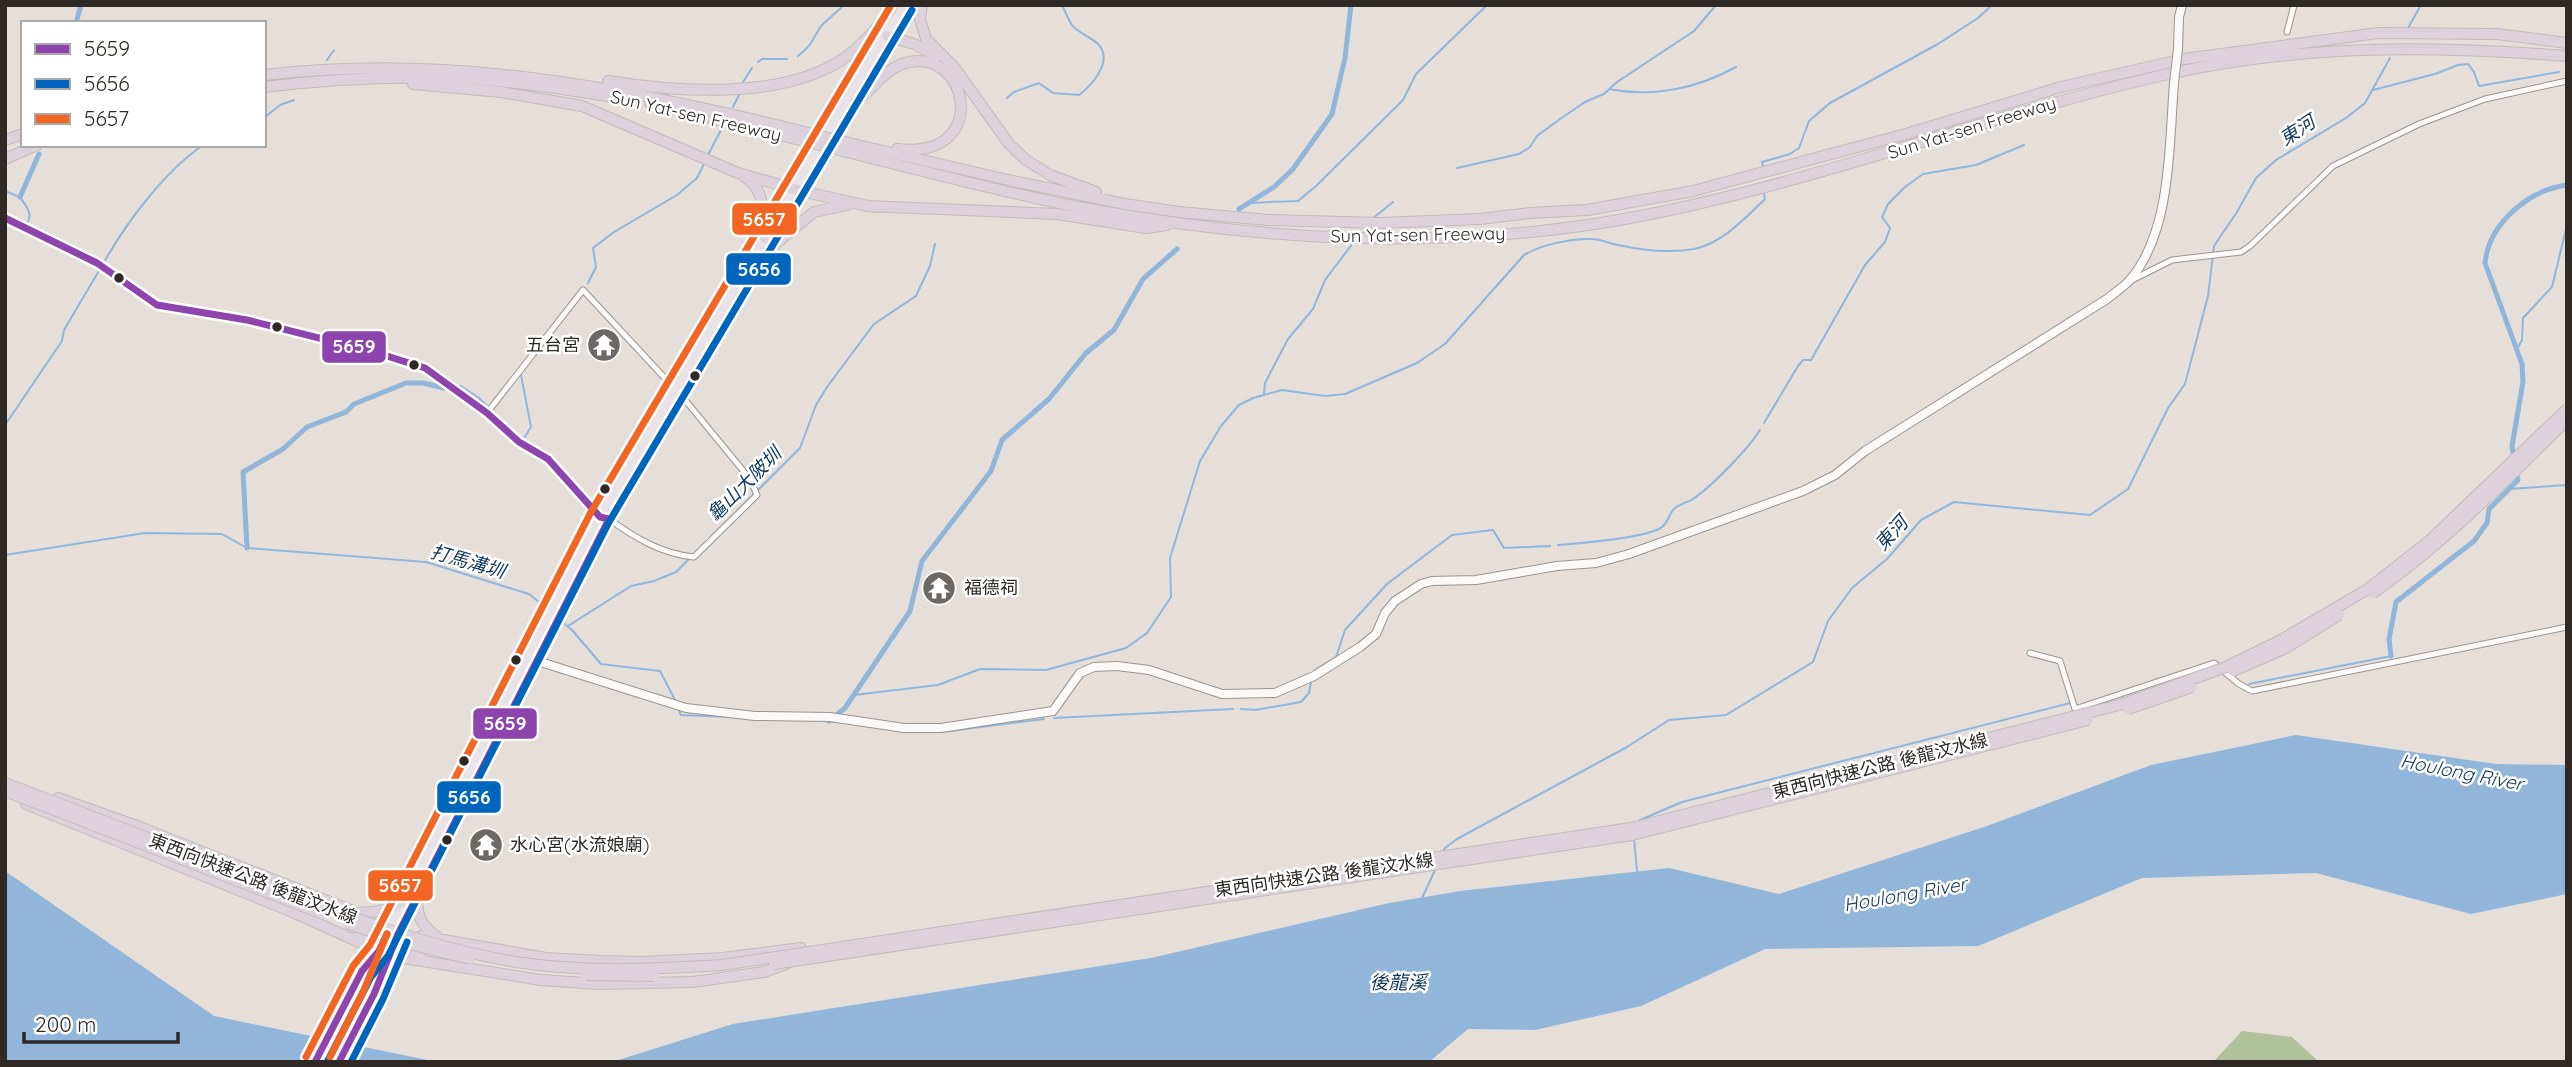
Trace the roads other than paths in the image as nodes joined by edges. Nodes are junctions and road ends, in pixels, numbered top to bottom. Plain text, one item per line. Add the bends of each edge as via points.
1 (895, 5) edge
2 (903, 5) edge
3 (914, 5) edge
4 (922, 5) edge
5 (2182, 5) edge
6 (2294, 5) edge
7 (2287, 33) dead end
8 (890, 37) junction
9 (2567, 43) edge
10 (2567, 56) edge
11 (954, 67) junction
12 (266, 75) edge
13 (383, 80) junction
14 (555, 80) junction
15 (2567, 81) edge
16 (266, 87) edge
17 (855, 102) junction
18 (808, 138) junction
19 (32, 147) edge
20 (848, 148) junction
21 (874, 149) junction
22 (5, 159) edge
23 (738, 173) junction
24 (798, 190) junction
25 (1132, 205) junction
26 (873, 206) junction
27 (5, 218) edge
28 (1181, 224) junction
29 (765, 238) junction
30 (767, 251) junction
31 (2129, 281) junction
32 (678, 392) junction
33 (2567, 409) edge
34 (490, 410) junction
35 (2567, 420) edge
36 (605, 518) junction
37 (2567, 627) edge
38 (2030, 653) dead end
39 (533, 660) junction
40 (8, 788) edge
41 (418, 896) junction
42 (403, 901) junction
43 (358, 913) junction
44 (350, 937) junction
45 (391, 937) junction
46 (439, 938) junction
47 (825, 949) junction
48 (379, 951) junction
49 (391, 956) junction
50 (434, 962) junction
51 (792, 962) junction
52 (315, 1062) edge
53 (323, 1062) edge
54 (332, 1062) edge
55 (339, 1062) edge

1 - 14 highway via 842,59 776,84 727,90 659,89 593,79
2 - 8 main road
3 - 8 main road
4 - 11 highway via 920,19 926,39
5 - 31 street, bridge via 2160,220 2148,252
6 - 7 street
8 - 11 highway via 914,44
8 - 17 main road
8 - 24 main road
9 - 25 highway, Sun Yat-sen Freeway via 2497,34 2378,33 2233,51 2117,73 1741,180 1587,210 1380,223 1268,220
10 - 28 highway, Sun Yat-sen Freeway via 2396,48 2287,56 2177,72 2071,98 1752,191 1591,224 1473,236 1329,237
11 - 25 highway via 995,126 1026,160 1050,175
12 - 14 highway, Sun Yat-sen Freeway via 473,70
13 - 16 highway, Sun Yat-sen Freeway
13 - 18 highway, Sun Yat-sen Freeway via 528,84 643,102
13 - 23 highway via 582,106
14 - 18 highway, Sun Yat-sen Freeway via 702,107
15 - 31 street via 2485,99 2419,124 2333,166 2241,252 2172,260
17 - 21 highway via 894,68 918,61 944,70 958,90 960,118 944,141 916,151
17 - 24 main road
18 - 20 highway, Sun Yat-sen Freeway, bridge
19 - 22 highway
20 - 21 highway, Sun Yat-sen Freeway
20 - 28 highway, Sun Yat-sen Freeway via 1055,202
21 - 25 highway, Sun Yat-sen Freeway
23 - 24 highway
23 - 29 highway via 751,181 762,197
24 - 26 highway
24 - 29 main road
24 - 30 main road
26 - 28 highway via 1058,214 1146,228
26 - 30 highway via 848,205 814,212
27 - 34 street via 101,266 157,305 240,318 425,368
29 - 32 main road
30 - 32 main road
31 - 39 street via 1865,451 1835,475 1803,491 1596,563 1420,584 1395,601 1376,634 1360,647 1314,676 1275,693 1222,694 1149,670 1094,667 1080,673 1053,712 941,728 904,728 842,718 755,716 686,708
32 - 34 street via 583,290
32 - 36 main road
32 - 36 street via 750,479 757,495 694,557 657,549
33 - 47 highway, 東西向快速公路 後龍汶水線, bridge via 2429,541 2368,589 2226,667 2123,704 1620,830
34 - 36 street via 519,442 548,459
35 - 51 highway, 東西向快速公路 後龍汶水線, bridge via 2462,522 2373,594 2286,648 2161,699 1632,835
36 - 39 main road
37 - 38 street via 2252,691 2214,663 2075,709 2060,661
39 - 41 main road
39 - 42 main road
40 - 43 highway via 36,790 137,826
40 - 44 highway via 78,827
40 - 47 highway, 東西向快速公路 後龍汶水線, bridge via 357,919 496,958 572,968 641,970 722,965
40 - 51 highway, 東西向快速公路 後龍汶水線, bridge via 352,925 457,957 543,972 641,977
41 - 45 main road
41 - 46 highway via 418,915 425,928
42 - 43 highway via 380,912
42 - 45 main road
43 - 45 highway
44 - 45 highway
44 - 48 highway
45 - 46 highway
45 - 48 main road
45 - 49 main road
45 - 50 highway
45 - 54 street
46 - 47 highway, bridge via 546,958 601,961 669,961
48 - 52 main road via 362,971
48 - 53 street
49 - 50 highway
49 - 55 main road
50 - 51 highway, bridge via 541,980 640,984 749,975

